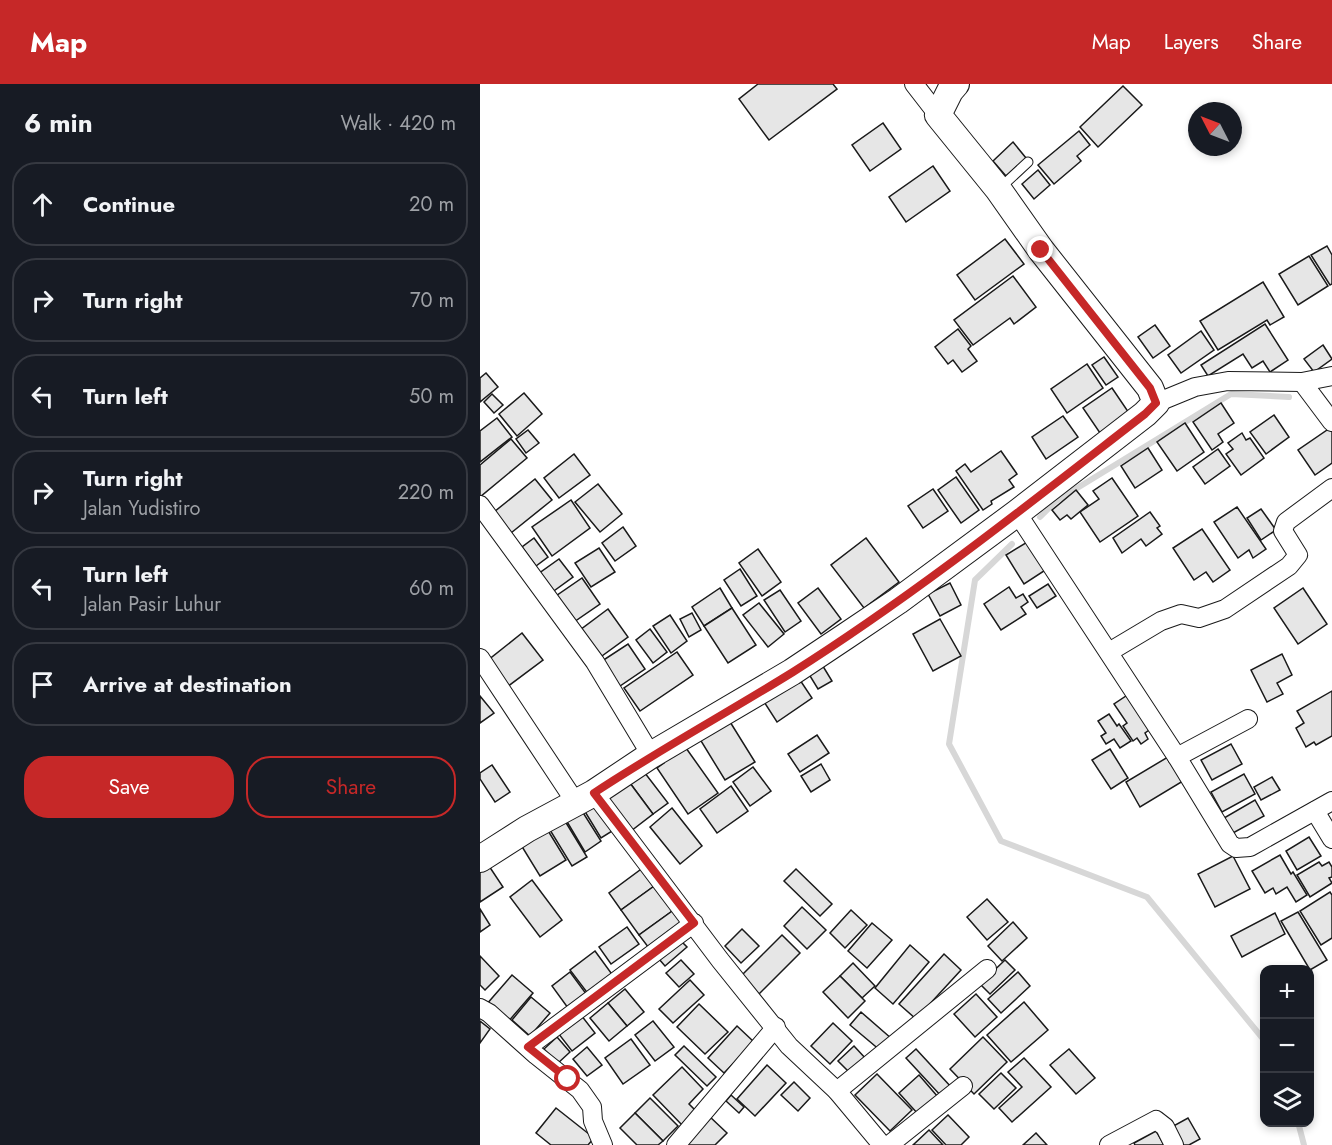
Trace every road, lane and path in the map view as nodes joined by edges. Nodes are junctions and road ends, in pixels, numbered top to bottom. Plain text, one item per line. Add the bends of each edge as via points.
1 (914, 84) edge
2 (956, 84) edge
3 (938, 116) junction
4 (1028, 162) dead end
5 (998, 189) junction
6 (1332, 376) edge
7 (1302, 382) junction
8 (1156, 403) junction
9 (1332, 422) edge
10 (1332, 488) edge
11 (480, 505) edge
12 (1017, 513) junction
13 (1109, 652) junction
14 (480, 658) edge
15 (1248, 719) dead end
16 (651, 755) junction
17 (1177, 757) junction
18 (585, 798) junction
19 (1332, 801) edge
20 (1314, 811) junction
21 (1332, 839) edge
22 (480, 859) edge
23 (694, 923) junction
24 (987, 969) dead end
25 (480, 1008) edge
26 (776, 1028) junction
27 (528, 1047) junction
28 (963, 1086) dead end
29 (837, 1091) junction
30 (1116, 1143) edge
31 (603, 1145) edge
32 (676, 1145) edge
33 (882, 1145) edge
34 (889, 1145) edge
35 (1174, 1145) edge

1 - 3 street
2 - 3 street
3 - 5 street
4 - 5 lane
5 - 8 street via 1150,388
6 - 7 street
7 - 8 street via 1228,381 1195,387
7 - 9 street
8 - 12 street
10 - 13 street via 1286,522 1282,531 1298,555 1289,566 1226,609 1199,618 1182,614 1161,621
11 - 16 street via 595,662
12 - 13 street
12 - 16 street via 898,601 801,666
13 - 17 street
14 - 18 street
15 - 17 street
16 - 18 street
17 - 20 street via 1236,848 1250,847
18 - 22 street
18 - 23 street
19 - 20 street
20 - 21 street
23 - 26 street
23 - 27 street
24 - 29 street
25 - 27 street
26 - 29 street via 789,1046
26 - 32 street
27 - 31 street via 580,1090 592,1107
28 - 34 street
29 - 33 street
30 - 35 street via 1156,1120 1165,1127

